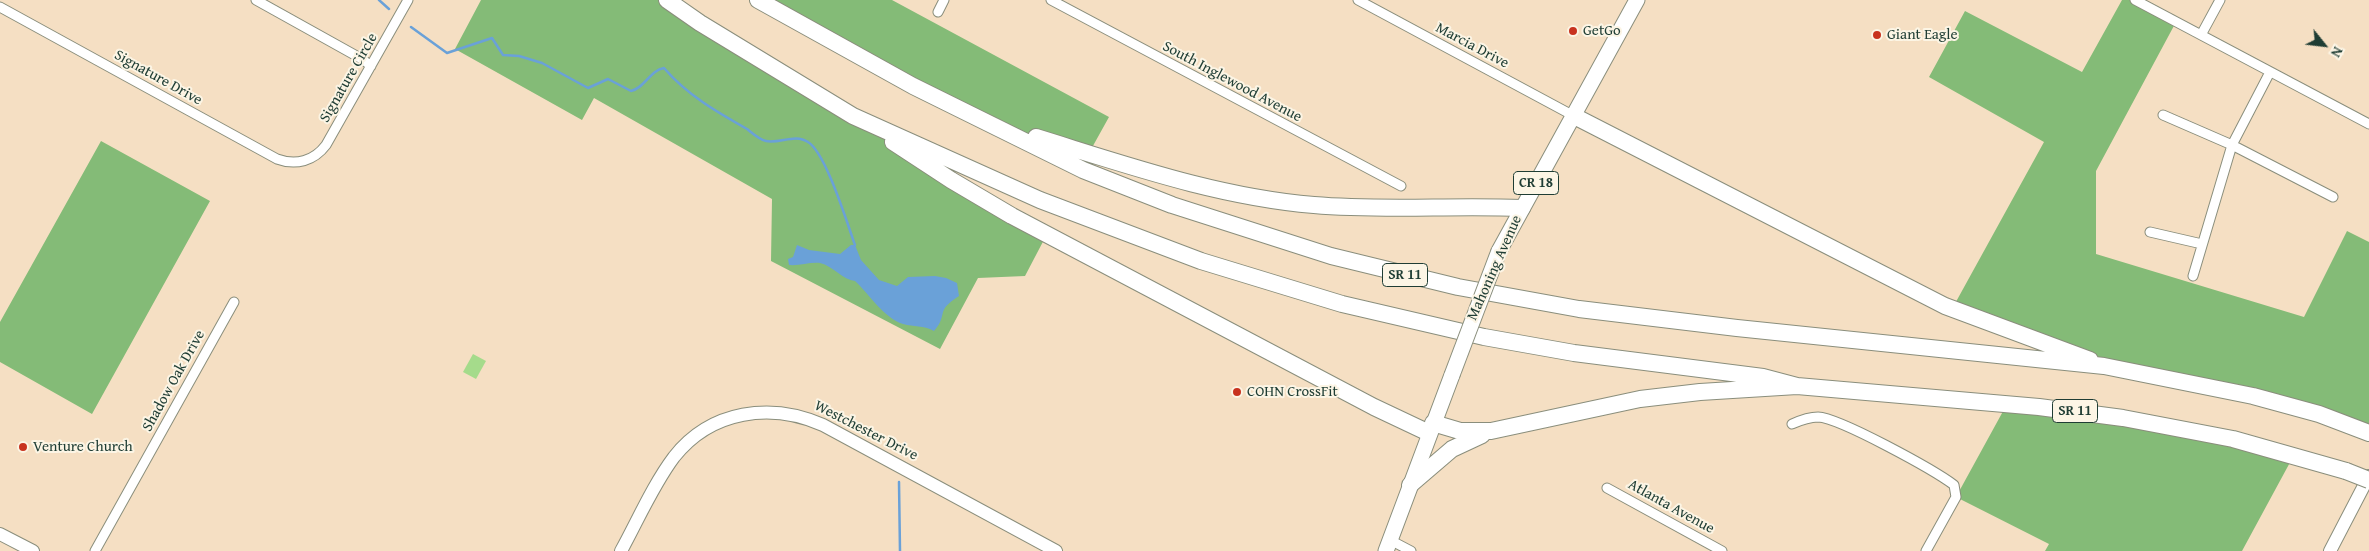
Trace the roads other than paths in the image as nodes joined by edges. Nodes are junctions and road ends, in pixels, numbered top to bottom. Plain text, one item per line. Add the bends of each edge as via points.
1 (256, 0) edge
2 (408, 0) edge
3 (667, 0) edge
4 (758, 0) edge
5 (944, 0) edge
6 (1051, 0) edge
7 (1358, 0) edge
8 (1637, 0) edge
9 (2135, 0) edge
10 (2220, 0) edge
11 (0, 7) edge
12 (938, 12) dead end
13 (2201, 35) junction
14 (371, 66) junction
15 (2270, 72) junction
16 (2163, 115) dead end
17 (853, 116) junction
18 (1574, 116) junction
19 (991, 124) junction
20 (2369, 124) edge
21 (2232, 145) junction
22 (305, 161) joint
23 (1401, 186) dead end
24 (2333, 197) dead end
25 (1522, 208) junction
26 (2150, 232) dead end
27 (2202, 244) junction
28 (2193, 276) dead end
29 (234, 302) dead end
30 (2104, 366) junction
31 (1797, 386) junction
32 (1792, 424) dead end
33 (1431, 428) junction
34 (1491, 431) junction
35 (2369, 433) edge
36 (2369, 478) edge
37 (1410, 485) junction
38 (1607, 488) dead end
39 (0, 534) edge
40 (1388, 546) edge
41 (33, 551) edge
42 (95, 551) edge
43 (621, 551) edge
44 (1056, 551) edge
45 (1411, 551) edge
46 (1722, 551) edge
47 (1926, 551) edge
48 (2330, 551) edge

1 - 14 street
2 - 14 street, Signature Circle
3 - 17 highway, SR 11
4 - 19 highway, SR 11 via 851,53
5 - 12 street
6 - 23 street, South Inglewood Avenue
7 - 18 street, Marcia Drive
8 - 18 main road, Mahoning Avenue / CR 18
9 - 13 street
10 - 13 street
11 - 22 street, Signature Drive via 277,159
13 - 15 street
14 - 22 street, Signature Circle via 326,146
15 - 20 street
15 - 21 street
16 - 21 street
17 - 31 highway, SR 11 via 1122,233 1292,290 1484,337 1574,353 1763,377
17 - 33 highway via 950,180 1012,216 1374,407
18 - 25 main road, Mahoning Avenue / CR 18
18 - 30 highway via 1937,303
19 - 25 highway via 1165,177 1281,201 1348,207
19 - 30 highway, SR 11 via 1082,170 1172,205 1331,256 1458,287 1628,316
21 - 24 street
21 - 27 street
25 - 33 main road, Mahoning Avenue / CR 18, bridge via 1499,251
26 - 27 street
27 - 28 street
29 - 42 street, Shadow Oak Drive
30 - 35 highway, SR 11 via 2254,396
31 - 34 highway via 1648,398
31 - 36 highway, SR 11, bridge via 2039,407 2123,418 2233,439
32 - 47 street via 1819,417 1836,421 1951,483 1957,493
33 - 34 highway
33 - 37 main road, Mahoning Avenue / CR 18
34 - 37 highway via 1452,449
36 - 48 street
37 - 40 main road, Mahoning Avenue / CR 18
38 - 46 street, Atlanta Avenue
39 - 41 street
40 - 45 street
43 - 44 street, Westchester Drive via 668,466 692,439 725,420 764,412 789,414 823,425

